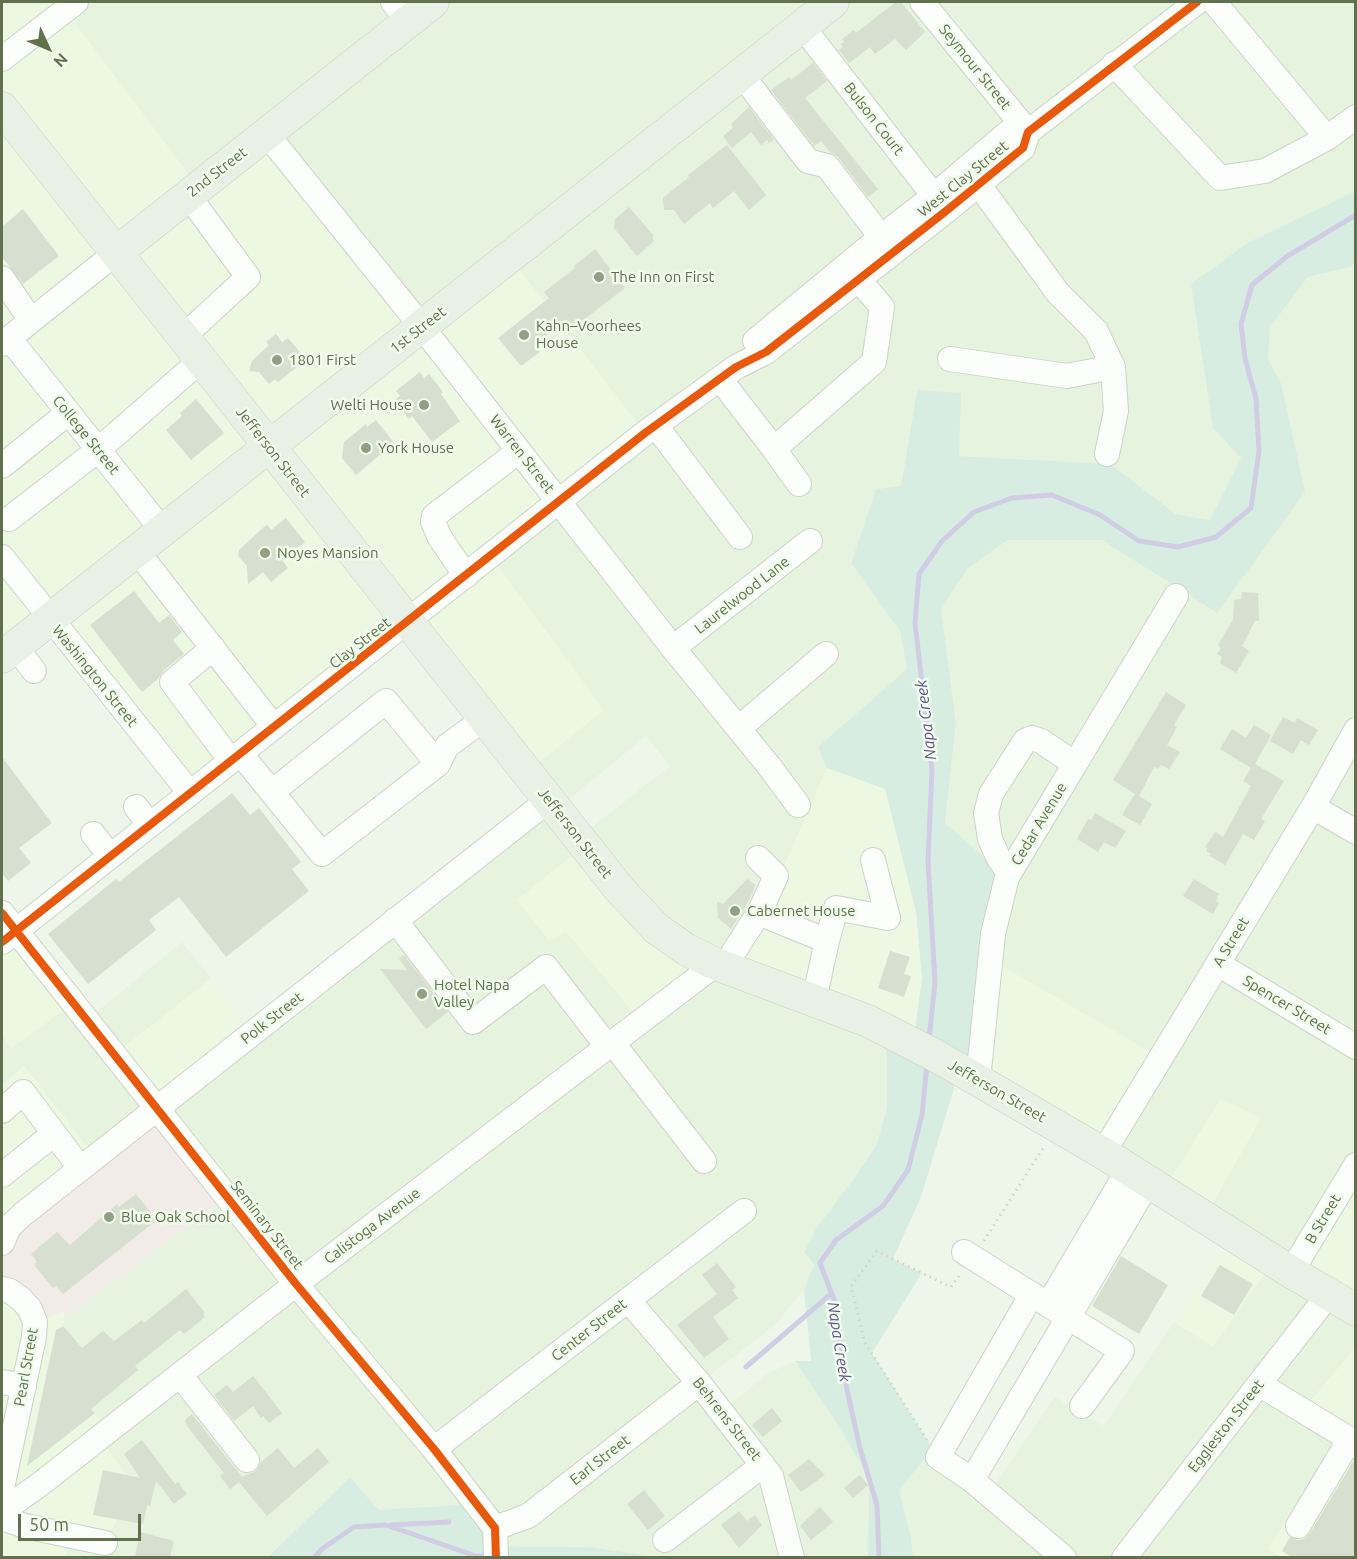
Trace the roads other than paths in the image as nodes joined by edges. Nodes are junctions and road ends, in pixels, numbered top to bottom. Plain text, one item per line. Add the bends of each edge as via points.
1 (76, 2) edge
2 (433, 2) edge
3 (832, 2) edge
4 (922, 2) edge
5 (1197, 2) edge
6 (1214, 2) edge
7 (401, 11) edge
8 (802, 26) junction
9 (2, 59) edge
10 (1114, 64) junction
11 (741, 74) junction
12 (2, 108) edge
13 (1356, 117) edge
14 (1029, 132) junction
15 (266, 133) junction
16 (1327, 138) junction
17 (979, 185) junction
18 (188, 195) junction
19 (940, 204) junction
20 (880, 237) junction
21 (117, 252) junction
22 (2, 278) edge
23 (859, 280) junction
24 (31, 320) junction
25 (422, 327) junction
26 (5, 341) edge
27 (192, 349) junction
28 (950, 359) dead end
29 (1113, 367) junction
30 (728, 373) junction
31 (68, 413) junction
32 (656, 426) junction
33 (269, 447) junction
34 (774, 449) junction
35 (98, 450) junction
36 (519, 451) junction
37 (1107, 454) dead end
38 (2, 466) edge
39 (799, 484) dead end
40 (559, 502) junction
41 (9, 519) dead end
42 (163, 531) junction
43 (740, 537) dead end
44 (810, 541) dead end
45 (137, 551) junction
46 (2, 557) edge
47 (466, 576) junction
48 (1176, 596) dead end
49 (49, 618) junction
50 (407, 623) junction
51 (213, 648) junction
52 (673, 648) junction
53 (8, 651) edge
54 (826, 654) dead end
55 (34, 671) dead end
56 (484, 720) junction
57 (274, 727) junction
58 (739, 728) junction
59 (1356, 730) edge
60 (236, 757) junction
61 (438, 764) junction
62 (1075, 764) junction
63 (272, 792) junction
64 (189, 794) junction
65 (550, 799) junction
66 (798, 805) dead end
67 (1313, 807) junction
68 (1356, 832) edge
69 (93, 834) dead end
70 (110, 856) junction
71 (758, 858) dead end
72 (873, 860) dead end
73 (1009, 873) junction
74 (766, 916) dead end
75 (395, 921) junction
76 (6, 929) edge
77 (827, 941) junction
78 (1218, 964) junction
79 (720, 965) junction
80 (814, 1000) junction
81 (610, 1044) junction
82 (1356, 1047) edge
83 (967, 1073) junction
84 (156, 1108) junction
85 (2, 1111) edge
86 (54, 1134) junction
87 (704, 1161) dead end
88 (80, 1168) junction
89 (1127, 1168) junction
90 (2, 1174) edge
91 (1352, 1180) edge
92 (744, 1211) dead end
93 (2, 1243) edge
94 (969, 1254) road end
95 (1291, 1272) junction
96 (296, 1284) junction
97 (6, 1290) edge
98 (628, 1299) junction
99 (1347, 1300) edge
100 (1050, 1305) junction
101 (180, 1375) junction
102 (699, 1383) junction
103 (13, 1384) edge
104 (1259, 1384) junction
105 (1082, 1406) dead end
106 (1356, 1443) edge
107 (434, 1449) junction
108 (247, 1460) dead end
109 (763, 1465) junction
110 (972, 1480) junction
111 (39, 1485) junction
112 (2, 1488) edge
113 (2, 1511) edge
114 (2, 1518) edge
115 (1298, 1526) dead end
116 (59, 1533) junction
117 (665, 1540) dead end
118 (496, 1541) edge
119 (105, 1543) dead end
120 (792, 1557) edge
121 (1064, 1557) edge
122 (1124, 1557) edge

1 - 9 street
2 - 7 main road, 2nd Street
3 - 8 main road, 1st Street
4 - 14 street, Seymour Street
5 - 10 street, West Clay Street
6 - 16 street
7 - 15 main road, 2nd Street
8 - 11 main road, 1st Street
8 - 19 street, Bulson Court
10 - 14 street, West Clay Street
10 - 16 street via 1220,178 1264,171
11 - 20 street via 808,161 826,166
11 - 25 main road, 1st Street
12 - 21 main road, Jefferson Street
13 - 16 street
14 - 17 street, West Clay Street via 1023,148
14 - 19 street, West Clay Street via 1009,132
15 - 18 main road, 2nd Street
15 - 25 street, Warren Street
17 - 19 street, West Clay Street
17 - 29 street via 1058,293 1096,332
18 - 21 main road, 2nd Street
18 - 27 street via 248,276
19 - 20 street, West Clay Street
19 - 23 street, West Clay Street
20 - 30 street, West Clay Street via 758,338
21 - 24 street, 2nd Street
21 - 27 main road, Jefferson Street
22 - 24 street
23 - 30 street, West Clay Street via 766,352
23 - 34 street via 882,307 874,362
24 - 26 street, 2nd Street
25 - 33 main road, 1st Street
25 - 36 street, Warren Street
26 - 31 street, College Street
27 - 33 main road, Jefferson Street
27 - 35 street
28 - 29 street via 1067,376
29 - 37 street via 1116,411
30 - 32 street, Clay Street
30 - 34 street
31 - 35 street, College Street
31 - 38 street
32 - 40 street, Clay Street
32 - 43 street
33 - 42 main road, 1st Street
33 - 50 main road, Jefferson Street
34 - 39 street
35 - 41 street
35 - 42 street, College Street
36 - 40 street, Warren Street
36 - 47 street via 434,516 440,538
40 - 47 street, Clay Street
40 - 52 street, Warren Street
42 - 45 main road, 1st Street
44 - 52 street, Laurelwood Lane
45 - 49 main road, 1st Street
45 - 51 street
46 - 49 street, Washington Street
47 - 50 street, Clay Street
48 - 62 street, Cedar Avenue
49 - 53 main road, 1st Street
49 - 64 street, Washington Street
50 - 56 main road, Jefferson Street
50 - 57 street, Clay Street
51 - 57 street
51 - 60 street via 172,682
52 - 58 street, Warren Street
53 - 55 street
54 - 58 street
56 - 61 street via 447,746
56 - 65 main road, Jefferson Street
57 - 60 street, Clay Street
58 - 66 street, Warren Street
59 - 67 street, A Street
60 - 63 street
60 - 64 street, Clay Street
61 - 63 street via 322,854
61 - 63 street via 386,701
62 - 73 street, Cedar Avenue
62 - 73 street via 1032,738 1025,741 991,794 986,813 990,839
64 - 70 street, Clay Street via 143,816
65 - 75 street, Polk Street
65 - 79 main road, Jefferson Street via 644,916 671,940
67 - 68 street
67 - 78 street, A Street
69 - 70 street
70 - 76 street, Clay Street
71 - 79 street via 776,876 760,911
72 - 77 street via 888,918 836,908
73 - 83 street, Cedar Avenue via 993,934
74 - 77 street
75 - 81 street via 473,1022 546,967
75 - 84 street, Polk Street
76 - 84 street, Seminary Street
77 - 80 street
78 - 82 street, Spencer Street
78 - 89 street, A Street
79 - 80 main road, Jefferson Street
79 - 81 street, Calistoga Avenue
80 - 83 main road, Jefferson Street via 868,1021
81 - 87 street
81 - 96 street, Calistoga Avenue
83 - 89 main road, Jefferson Street
84 - 88 street, Polk Street
84 - 96 street, Seminary Street
85 - 86 street via 23,1092
86 - 88 street
86 - 90 street
88 - 93 street, Polk Street via 15,1220
89 - 95 main road, Jefferson Street
89 - 100 street, A Street
91 - 95 street, B Street
92 - 98 street, Center Street
94 - 100 street
95 - 99 main road, Jefferson Street
96 - 101 street, Calistoga Avenue
96 - 107 street, Seminary Street
97 - 103 street, Pearl Street via 26,1304 35,1322
98 - 102 street, Behrens Street
98 - 107 street, Center Street
99 - 104 street, Eggleston Street
100 - 105 street via 1122,1351
100 - 110 street
100 - 110 street via 938,1457
101 - 108 street
101 - 111 street, Calistoga Avenue
102 - 109 street, Behrens Street
102 - 118 street, Earl Street
103 - 112 street, Pearl Street
104 - 106 street
104 - 122 street, Eggleston Street
106 - 115 street via 1344,1449
107 - 118 street, Seminary Street
109 - 117 street
109 - 120 street, Behrens Street via 771,1476
110 - 121 street
111 - 113 street, Calistoga Avenue
111 - 116 street via 39,1511
114 - 116 street
116 - 119 street

